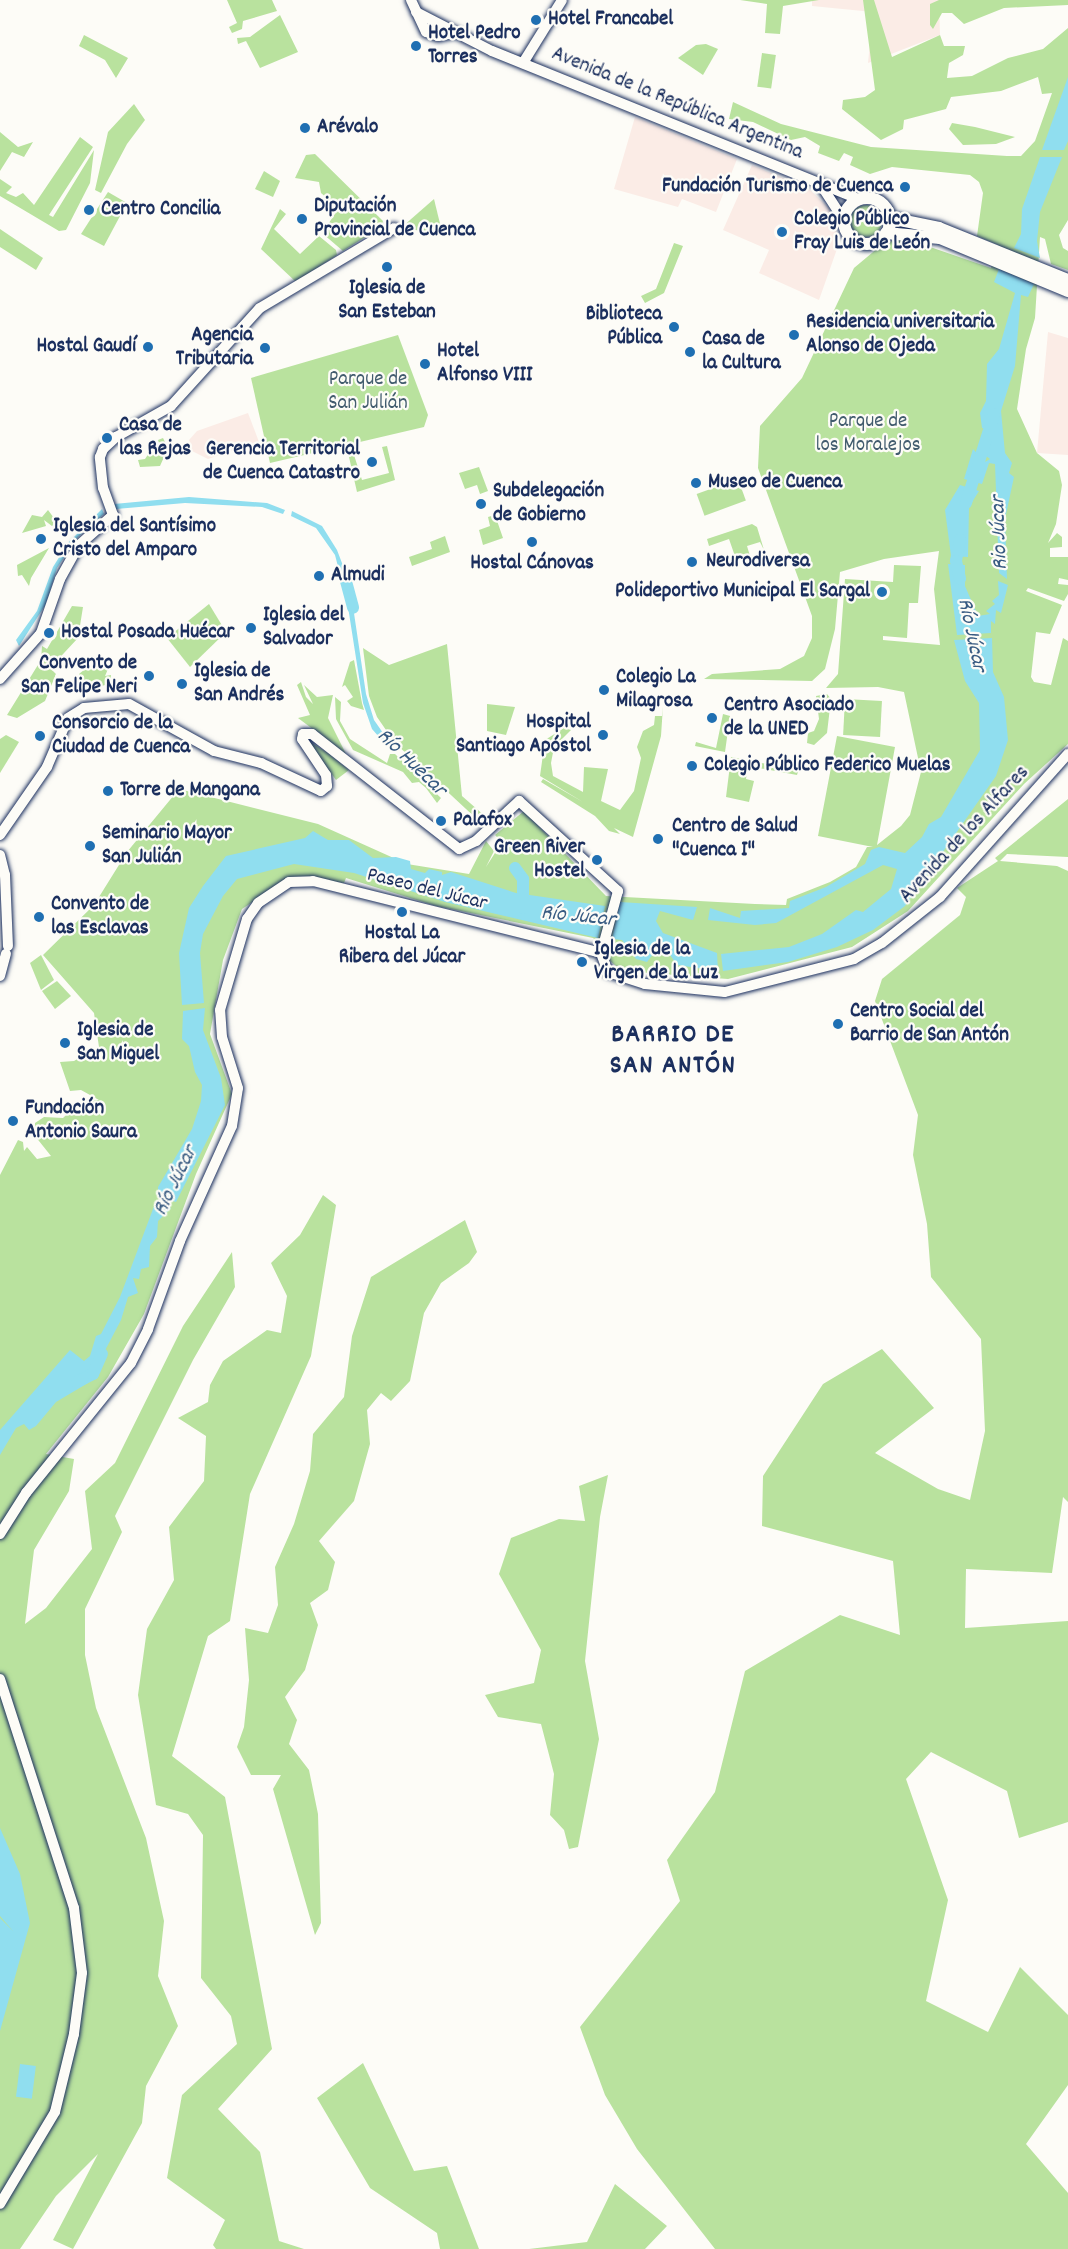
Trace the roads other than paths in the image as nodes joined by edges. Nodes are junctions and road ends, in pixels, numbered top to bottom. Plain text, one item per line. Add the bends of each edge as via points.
1 (411, 0) edge
2 (562, 0) edge
3 (523, 63) junction
4 (816, 182) junction
5 (859, 199) junction
6 (890, 218) junction
7 (844, 220) junction
8 (394, 228) dead end
9 (886, 233) junction
10 (973, 246) junction
11 (1068, 280) edge
12 (1068, 291) edge
13 (0, 679) edge
14 (1068, 754) edge
15 (0, 835) edge
16 (0, 855) edge
17 (602, 950) junction
18 (0, 976) edge
19 (0, 1534) edge
20 (0, 1679) edge
21 (0, 2204) edge

1 - 3 main road, Avenida de la República Argentina via 428,34 453,33
2 - 3 main road
3 - 4 main road, Avenida de la República Argentina
4 - 5 main road, Avenida de la República Argentina
4 - 7 main road, Avenida de la República Argentina via 833,198
5 - 6 main road via 881,202
5 - 7 main road via 848,207
6 - 9 main road
6 - 10 main road via 939,228
7 - 9 main road via 847,233 860,243 876,242
8 - 13 main road via 260,308 173,403 101,451 108,507 113,515 89,533 71,557 40,633
9 - 10 main road via 940,238
10 - 11 main road
10 - 12 main road
14 - 17 main road, Avenida de los Alfares via 935,901 864,955 725,992 645,984 610,973
15 - 17 main road via 47,767 72,714 102,704 134,706 214,751 256,762 318,791 326,788 327,778 304,743 305,734 316,737 457,848 473,843 515,805 616,895
16 - 18 main road via 5,875 7,950
17 - 19 main road, Paseo del Júcar via 307,880 282,886 251,910 220,1010 222,1037 238,1088 232,1126 135,1354 112,1390 26,1493
20 - 21 main road via 74,1908 82,1966 74,2034 55,2112

